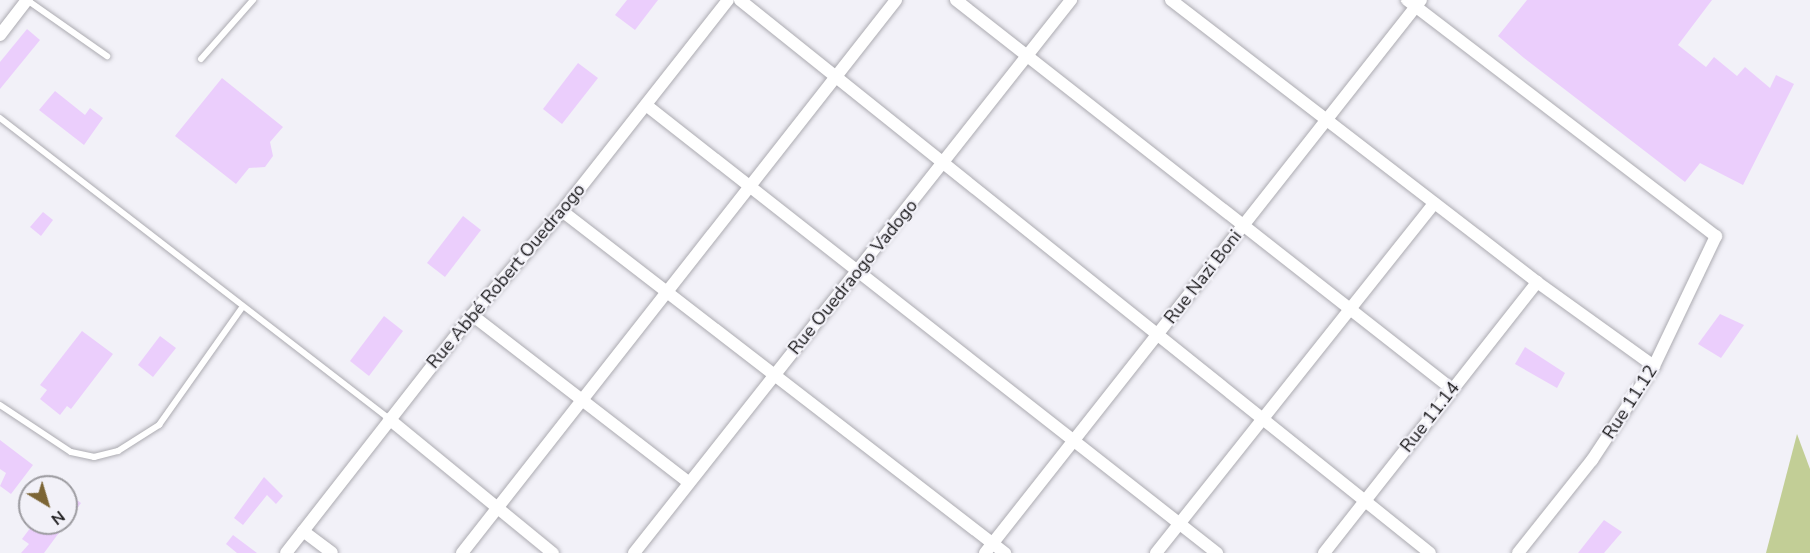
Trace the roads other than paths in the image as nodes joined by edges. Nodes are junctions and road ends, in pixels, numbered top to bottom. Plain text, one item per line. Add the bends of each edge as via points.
1 (27, 0) edge
2 (253, 0) edge
3 (728, 0) edge
4 (740, 0) edge
5 (896, 0) edge
6 (956, 0) edge
7 (1071, 0) edge
8 (1171, 0) edge
9 (1415, 2) edge
10 (0, 35) edge
11 (107, 56) dead end
12 (1028, 57) junction
13 (201, 58) dead end
14 (834, 76) junction
15 (646, 105) junction
16 (0, 117) edge
17 (1327, 120) junction
18 (944, 164) junction
19 (751, 186) junction
20 (1434, 202) junction
21 (562, 211) junction
22 (1244, 226) junction
23 (858, 272) junction
24 (1537, 282) junction
25 (668, 291) junction
26 (1348, 308) junction
27 (241, 309) junction
28 (472, 315) junction
29 (1157, 335) junction
30 (1654, 366) junction
31 (775, 373) junction
32 (1452, 389) junction
33 (582, 400) junction
34 (0, 405) edge
35 (1260, 417) junction
36 (389, 419) junction
37 (1076, 438) junction
38 (689, 483) junction
39 (1364, 500) junction
40 (498, 508) junction
41 (1179, 523) junction
42 (303, 531) junction
43 (989, 548) edge
44 (286, 553) edge
45 (332, 553) edge
46 (462, 553) edge
47 (553, 553) edge
48 (634, 553) edge
49 (1005, 553) edge
50 (1156, 553) edge
51 (1217, 553) edge
52 (1324, 553) edge
53 (1430, 553) edge
54 (1518, 553) edge

1 - 10 street
1 - 11 lane
2 - 13 lane
3 - 15 street, Rue Abbé Robert Ouedraogo
4 - 14 street
5 - 14 street
6 - 12 street
7 - 12 street, Rue Ouedraogo Vadogo
8 - 17 street
9 - 17 street, Rue Nazi Boni
9 - 30 street, Rue 11.12 via 1716,236
12 - 18 street, Rue Ouedraogo Vadogo
12 - 22 street
14 - 18 street
14 - 19 street
15 - 19 street
15 - 21 street, Rue Abbé Robert Ouedraogo
16 - 27 lane
17 - 20 street
17 - 22 street, Rue Nazi Boni
18 - 23 street, Rue Ouedraogo Vadogo
18 - 29 street
19 - 23 street
19 - 25 street
20 - 24 street
20 - 26 street
21 - 25 street
21 - 28 street, Rue Abbé Robert Ouedraogo
22 - 26 street
22 - 29 street, Rue Nazi Boni
23 - 31 street, Rue Ouedraogo Vadogo
23 - 37 street
24 - 30 street
24 - 32 street, Rue 11.14
25 - 31 street
25 - 33 street
26 - 32 street
26 - 35 street
27 - 34 lane via 159,425 118,451 94,457 71,452
27 - 36 lane
28 - 33 street
28 - 36 street, Rue Abbé Robert Ouedraogo
29 - 35 street
29 - 37 street, Rue Nazi Boni
30 - 54 street, Rue 11.12 via 1592,460
31 - 38 street, Rue Ouedraogo Vadogo
31 - 43 street
32 - 39 street, Rue 11.14
33 - 38 street
33 - 40 street
35 - 39 street
35 - 41 street
36 - 40 street
36 - 42 street, Rue Abbé Robert Ouedraogo
37 - 41 street
37 - 43 street, Rue Nazi Boni
38 - 48 street, Rue Ouedraogo Vadogo
39 - 52 street, Rue 11.14
39 - 53 street
40 - 46 street
40 - 47 street
41 - 50 street
41 - 51 street
42 - 44 street, Rue Abbé Robert Ouedraogo
42 - 45 street
43 - 49 street

